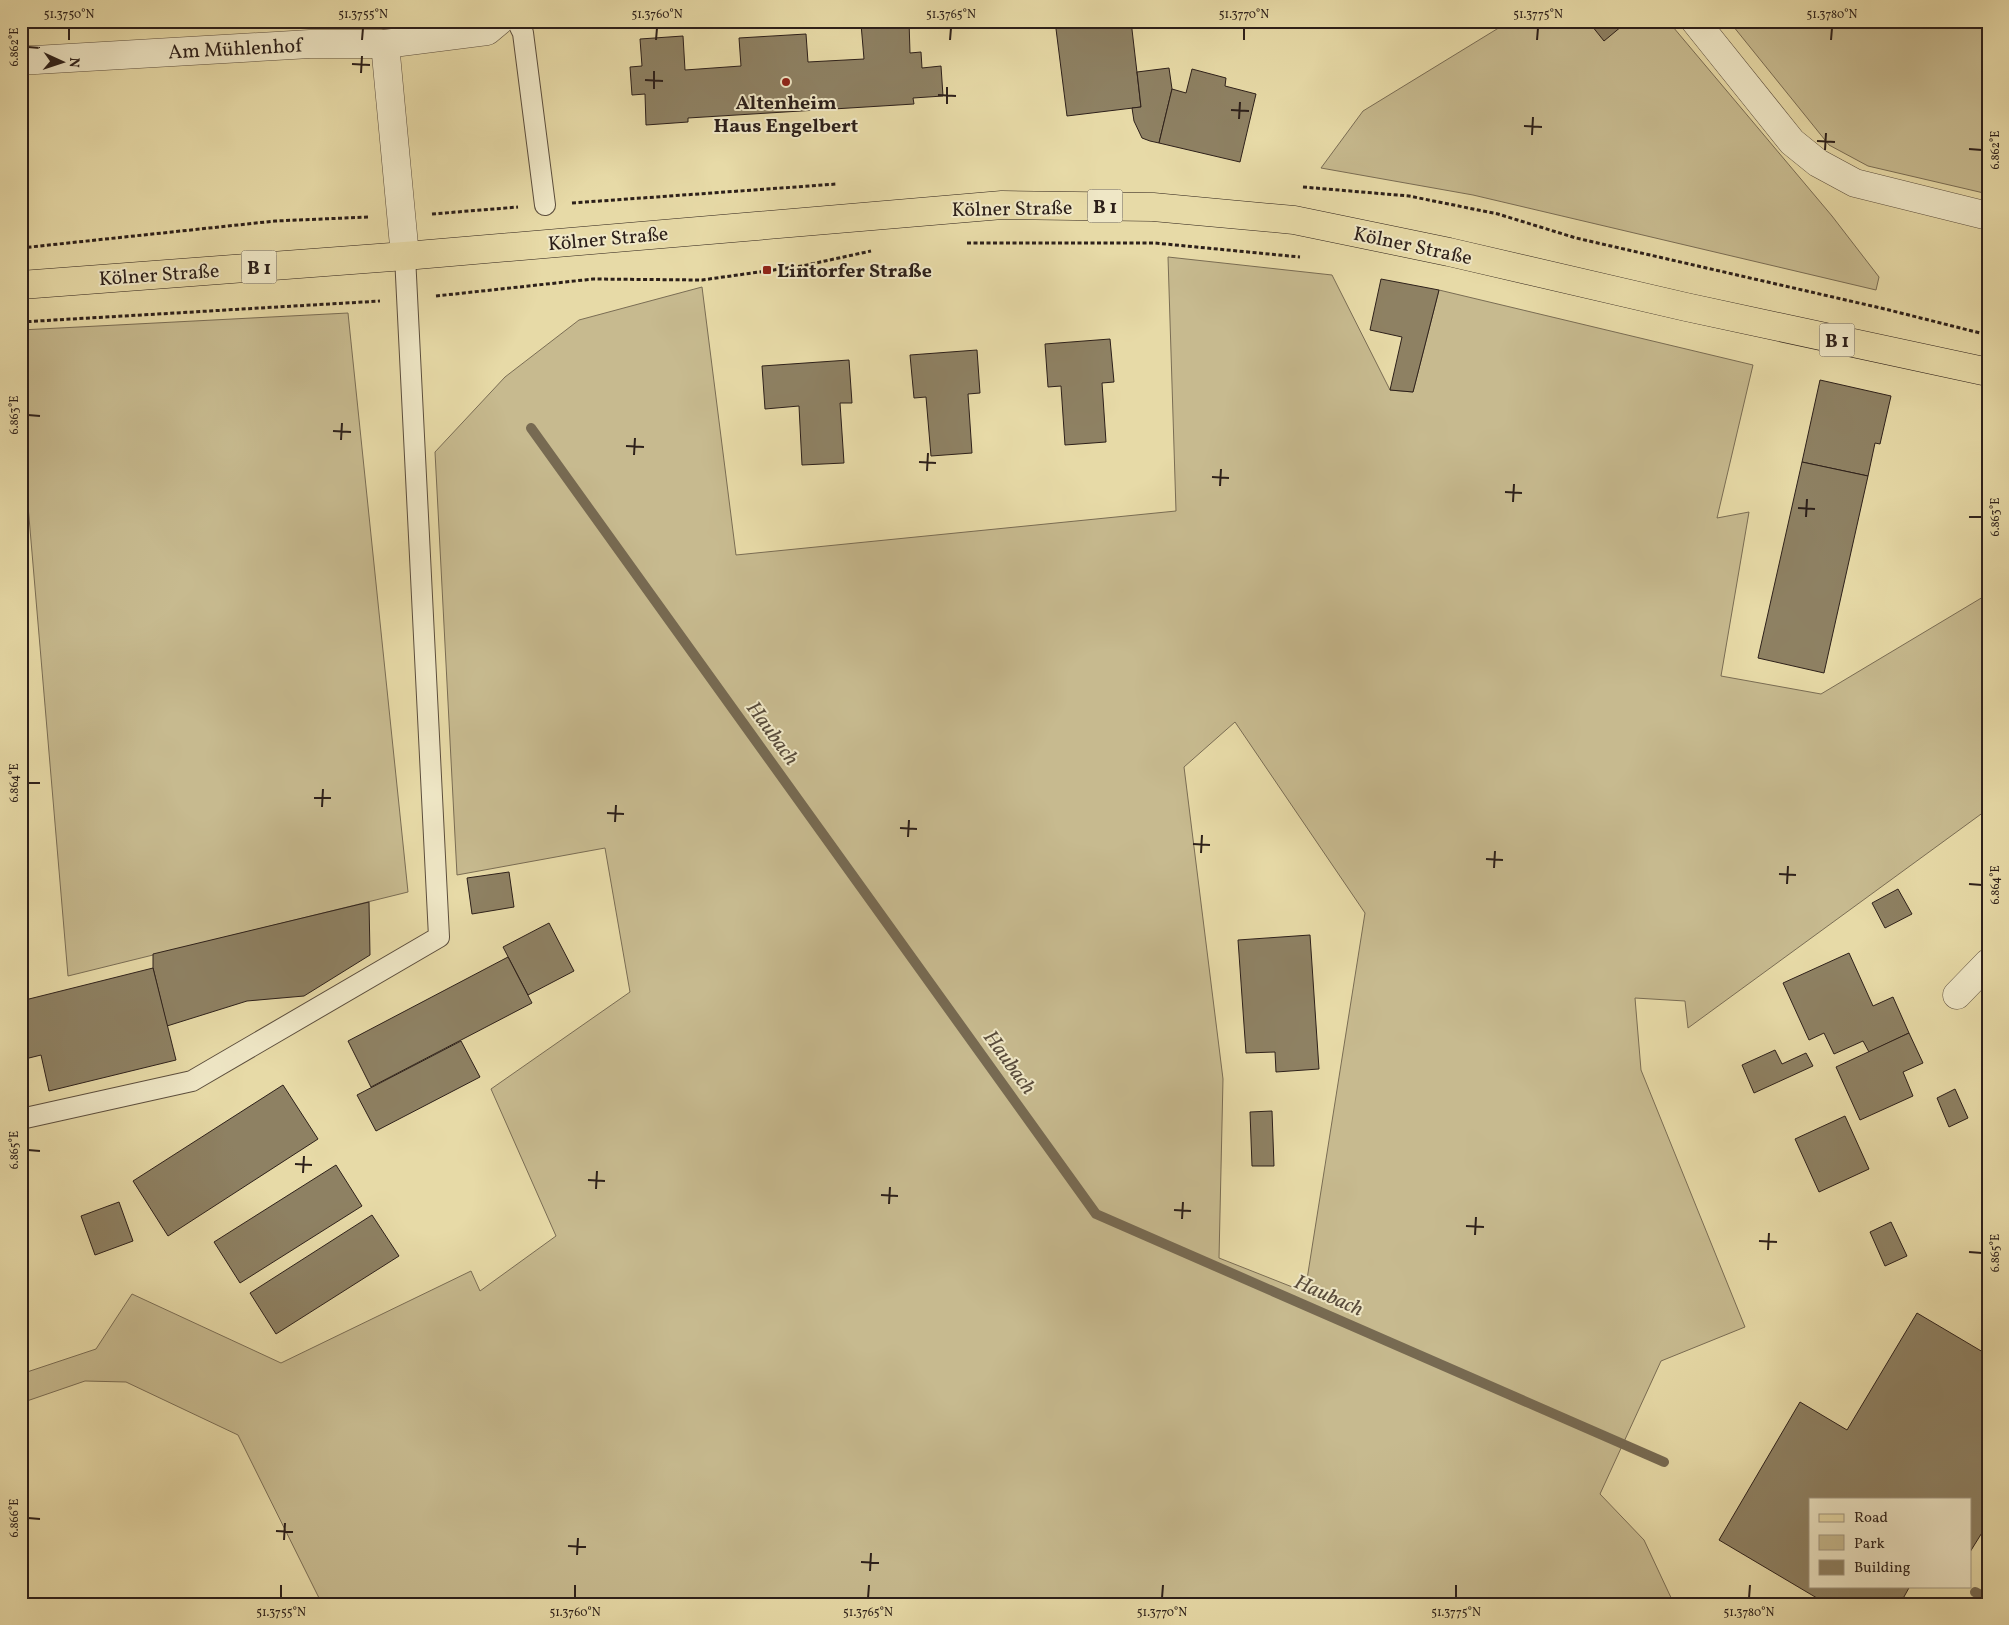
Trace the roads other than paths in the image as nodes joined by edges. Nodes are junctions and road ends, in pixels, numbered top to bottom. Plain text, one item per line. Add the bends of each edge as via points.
1 (499, 21) edge
2 (517, 21) edge
3 (1694, 21) edge
4 (385, 44) junction
5 (21, 60) edge
6 (545, 205) dead end
7 (1988, 216) edge
8 (404, 256) junction
9 (21, 285) edge
10 (1988, 372) edge
11 (1988, 962) edge
12 (1957, 995) dead end
13 (21, 1119) edge

1 - 4 street, Am Mühlenhof via 488,30
2 - 6 lane via 523,34
3 - 7 street via 1792,142 1818,163 1855,183
4 - 5 street, Am Mühlenhof via 310,44
4 - 8 street
8 - 9 main road, Kölner Straße / B 1
8 - 10 main road, Kölner Straße / B 1 via 1002,205 1153,207 1294,220
8 - 13 lane via 439,937 192,1081
11 - 12 street

